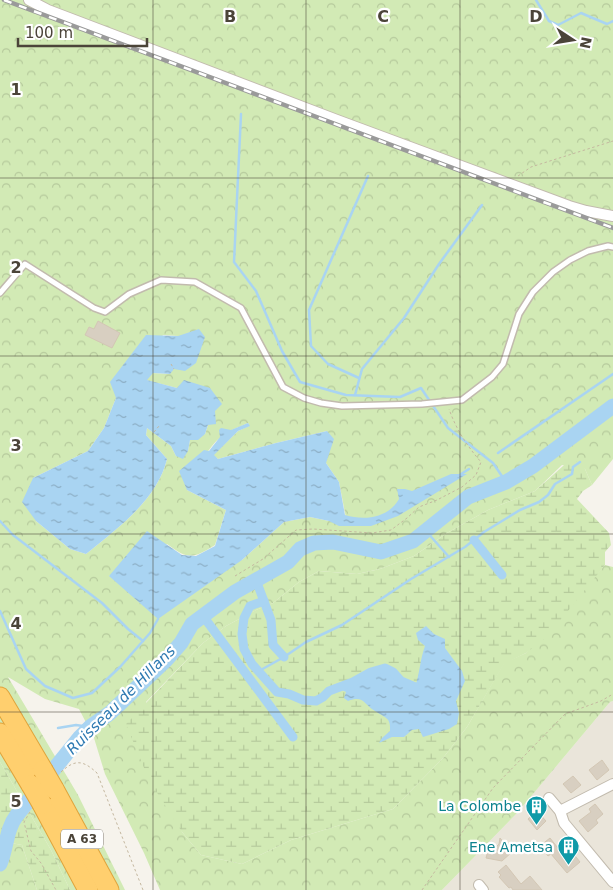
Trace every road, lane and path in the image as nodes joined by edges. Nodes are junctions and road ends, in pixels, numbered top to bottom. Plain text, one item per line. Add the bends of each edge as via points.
1 (29, 0) edge
2 (613, 141) edge
3 (512, 184) junction
4 (613, 216) edge
5 (613, 247) edge
6 (0, 292) edge
7 (171, 364) dead end
8 (174, 369) dead end
9 (448, 401) junction
10 (159, 426) dead end
11 (154, 432) dead end
12 (235, 576) dead end
13 (613, 694) edge
14 (0, 696) edge
15 (0, 733) edge
16 (52, 771) junction
17 (613, 784) edge
18 (549, 798) dead end
19 (36, 808) junction
20 (560, 811) junction
21 (613, 882) edge
22 (56, 890) edge
23 (88, 890) edge
24 (109, 890) edge
25 (143, 890) edge
26 (422, 890) edge

1 - 3 street via 57,14
2 - 3 path via 531,167
3 - 4 street via 586,211
5 - 9 lane via 588,251 553,272 533,292 519,314 503,364 485,384 462,400
6 - 9 lane via 25,264 105,312 129,294 161,280 195,282 241,308 283,387 304,398 342,406
7 - 8 path
9 - 12 path via 456,427 481,462 476,475 462,487 419,507 391,530 372,533 313,528 296,530 263,559
10 - 11 path
13 - 26 path via 601,702 566,714 493,788
14 - 16 highway, A 63
15 - 19 highway, A 63, bridge via 31,785
16 - 24 highway, A 63, bridge via 54,789
16 - 25 path via 79,762 97,773
17 - 20 street
18 - 20 street
19 - 22 path via 24,822 31,851 45,868
19 - 23 highway, A 63
20 - 21 street via 564,823

